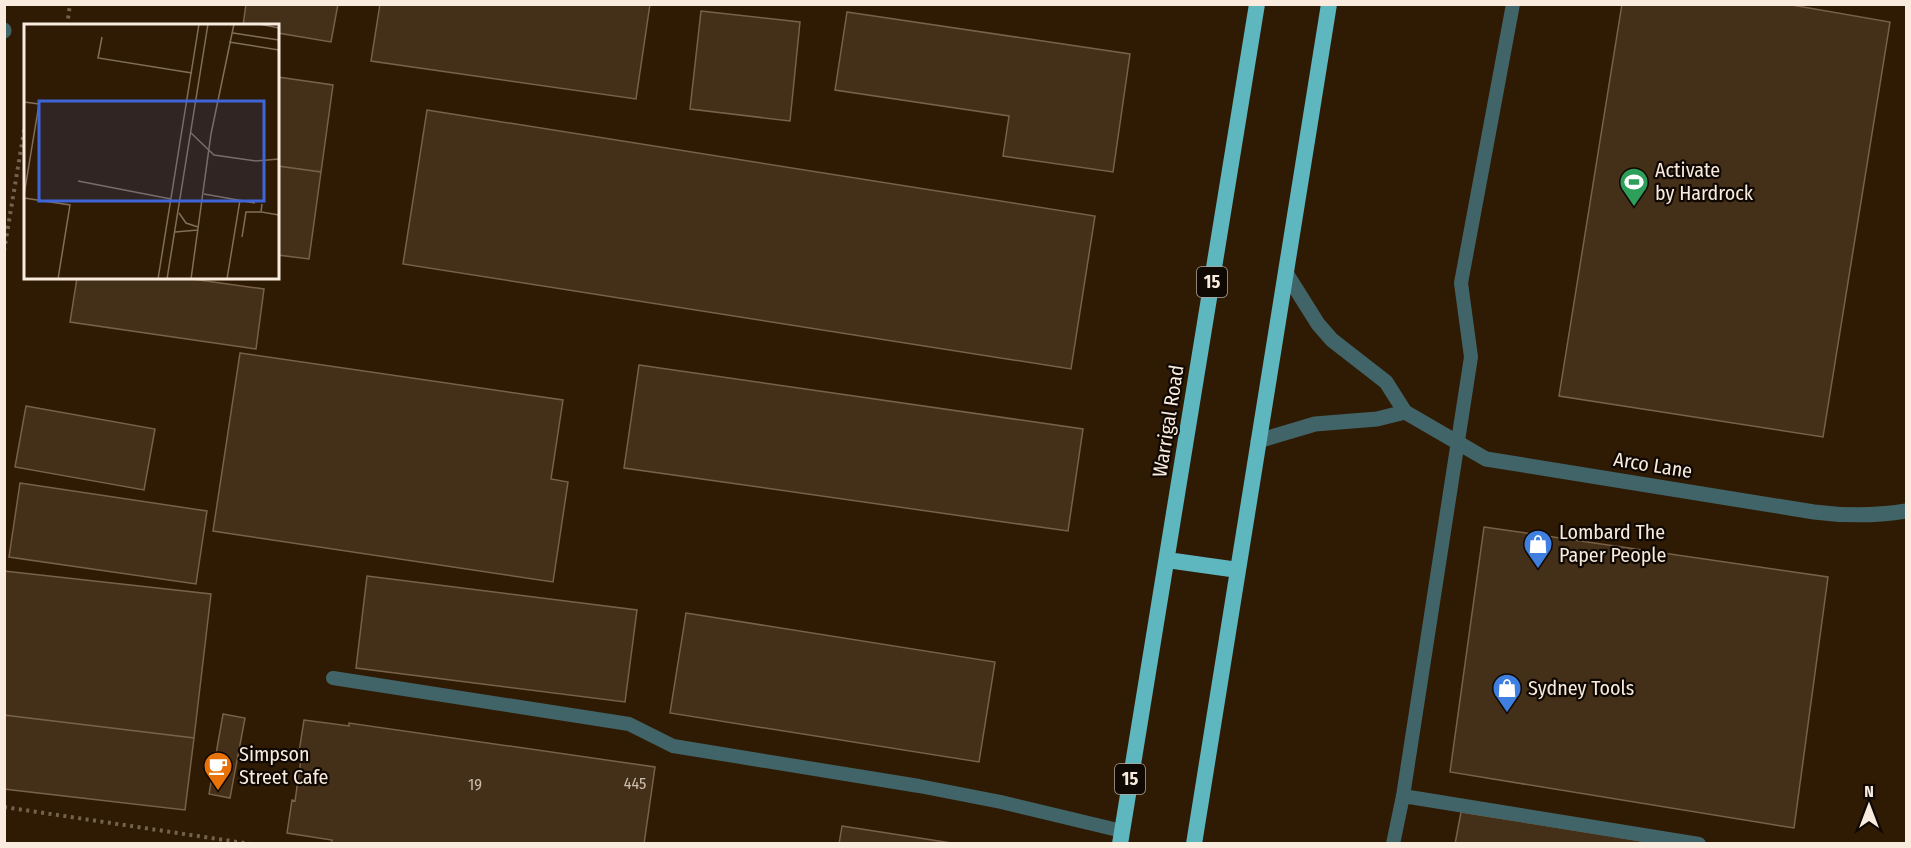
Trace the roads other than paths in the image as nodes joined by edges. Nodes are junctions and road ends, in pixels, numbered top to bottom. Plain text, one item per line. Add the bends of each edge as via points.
1 (1257, 4) edge
2 (1329, 4) edge
3 (1513, 4) edge
4 (1286, 273) junction
5 (1405, 412) junction
6 (1258, 441) junction
7 (1456, 442) junction
8 (1906, 511) edge
9 (1167, 560) junction
10 (1238, 570) junction
11 (333, 678) dead end
12 (1403, 796) junction
13 (1121, 837) edge
14 (1194, 843) edge
15 (1393, 843) edge
16 (1699, 843) edge

1 - 9 highway, Warrigal Road / 15
2 - 4 highway
3 - 7 lane via 1461,283 1471,357
4 - 5 street, Arco Lane via 1318,324 1332,340 1386,382
4 - 6 highway
5 - 6 street via 1377,419 1315,424
5 - 7 street, Arco Lane
6 - 10 highway
7 - 8 street, Arco Lane via 1486,459 1794,510 1839,515
7 - 12 lane
9 - 10 highway
9 - 13 highway, Warrigal Road / 15
10 - 14 highway
11 - 13 lane via 629,724 673,746 977,797
12 - 15 lane
12 - 16 lane

